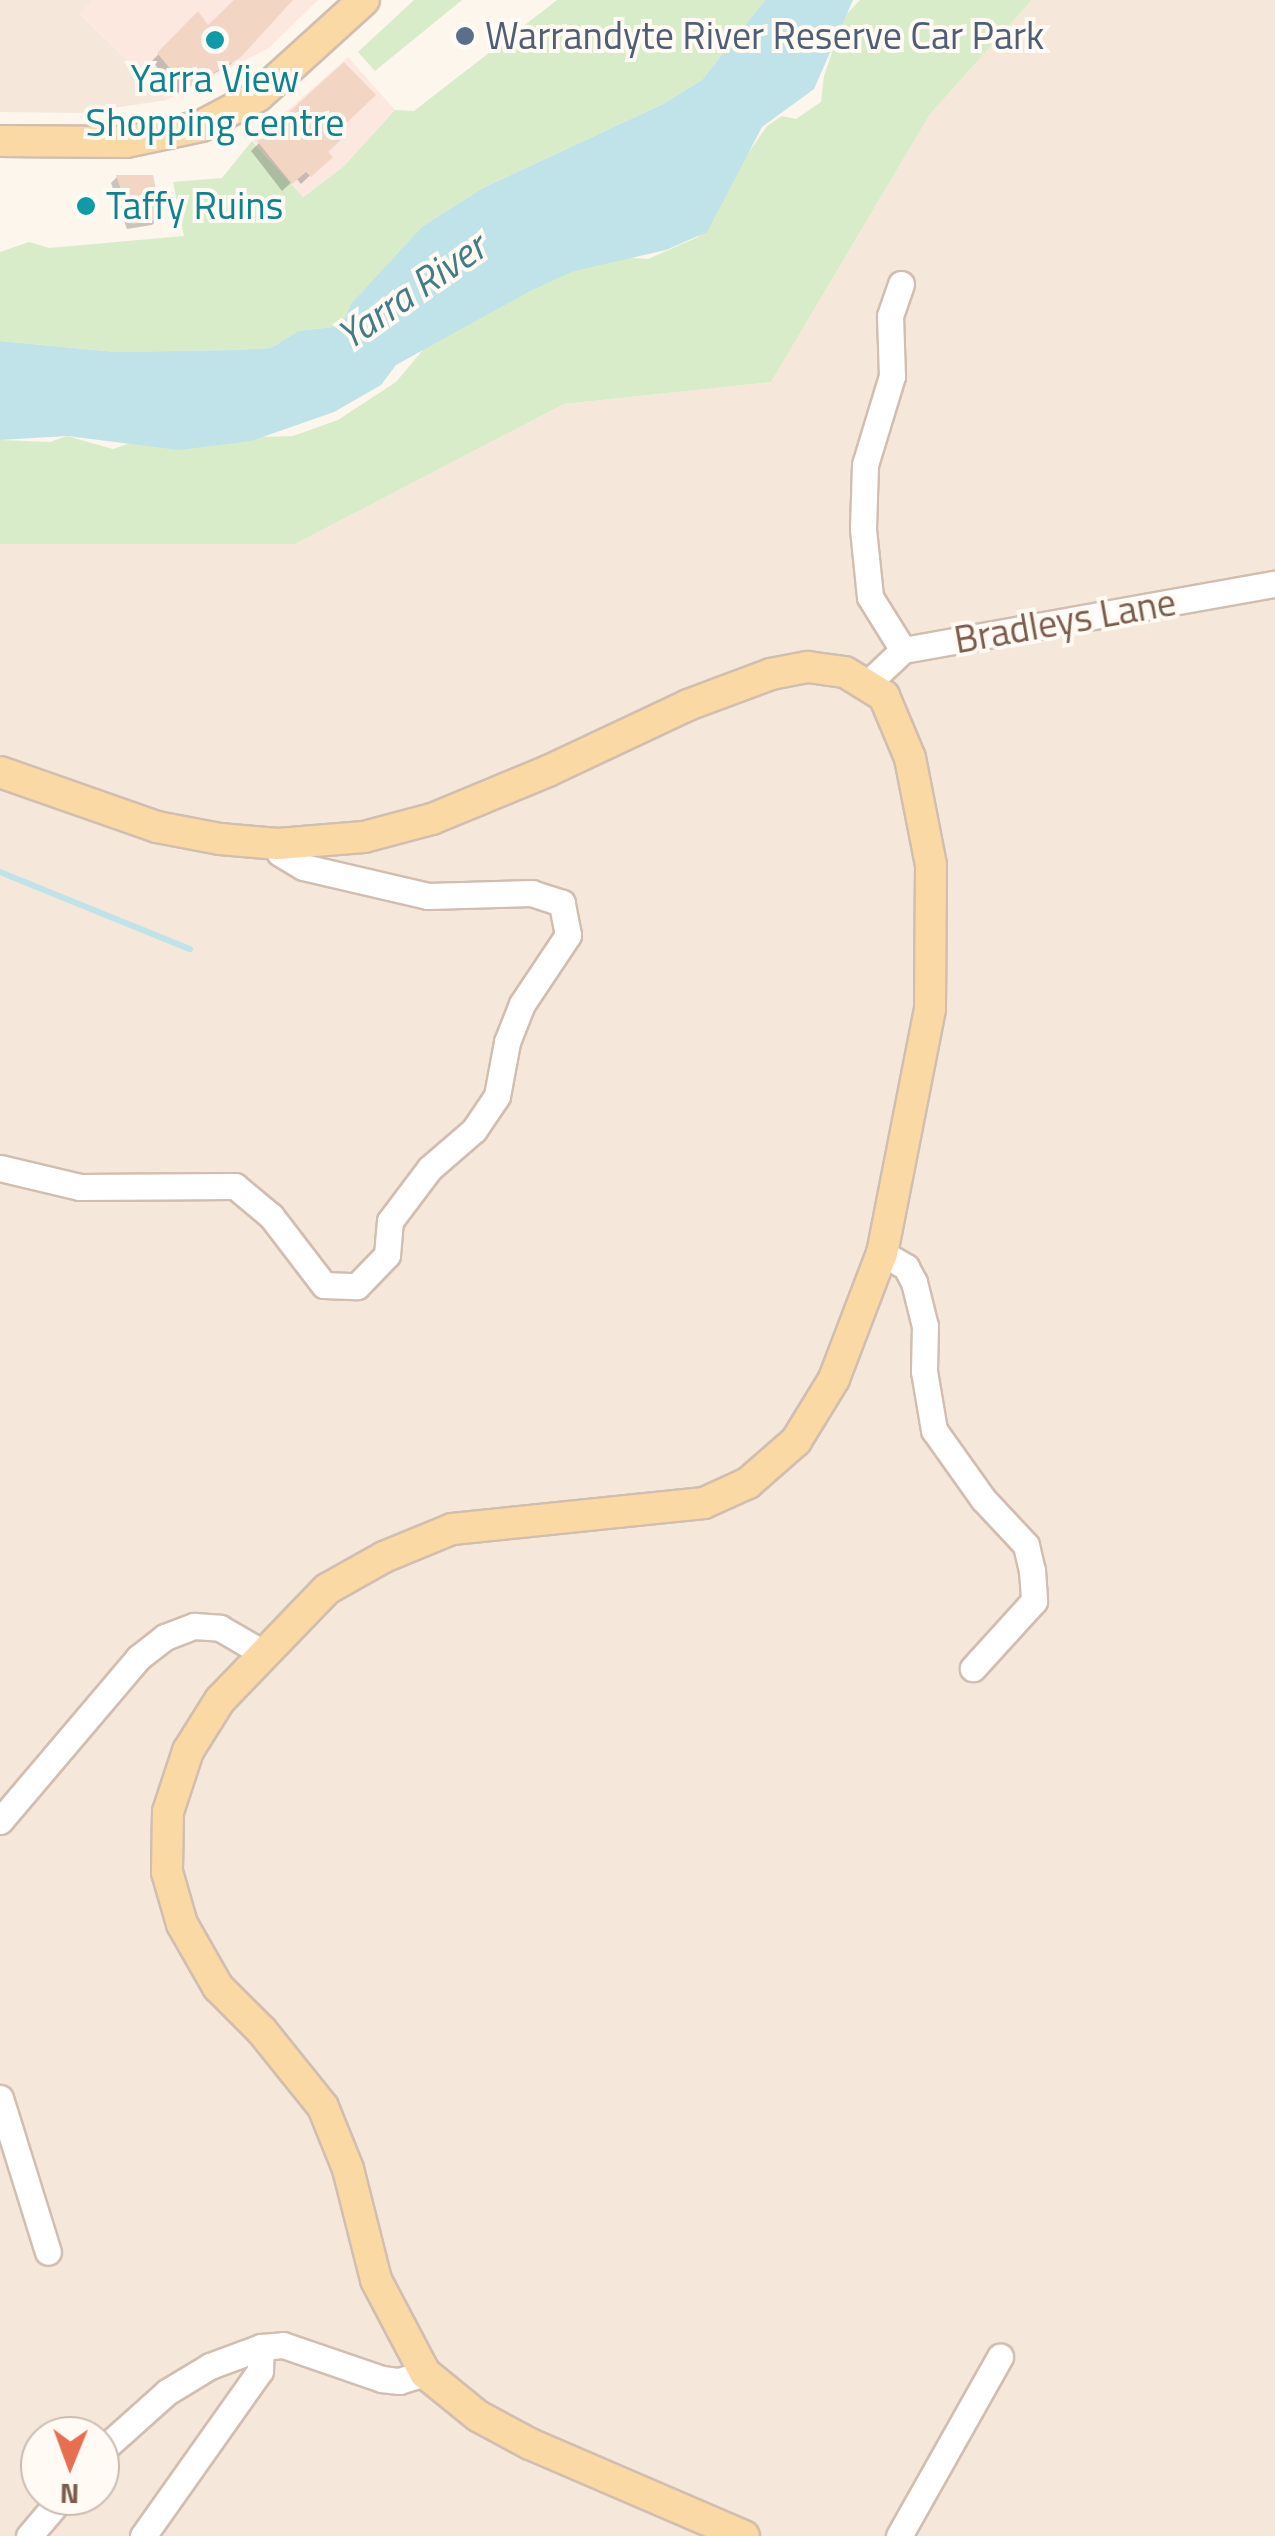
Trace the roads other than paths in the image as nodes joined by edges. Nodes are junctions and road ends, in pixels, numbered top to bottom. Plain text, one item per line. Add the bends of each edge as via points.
1 (364, 0) edge
2 (0, 141) edge
3 (900, 284) dead end
4 (1275, 584) edge
5 (904, 650) junction
6 (868, 684) junction
7 (0, 772) edge
8 (278, 844) junction
9 (0, 1168) edge
10 (882, 1253) junction
11 (263, 1653) junction
12 (973, 1668) dead end
13 (0, 1821) edge
14 (0, 2098) edge
15 (48, 2252) dead end
16 (262, 2347) junction
17 (1000, 2357) dead end
18 (425, 2373) junction
19 (120, 2434) edge
20 (46, 2516) edge
21 (29, 2536) edge
22 (143, 2536) edge
23 (744, 2536) edge
24 (899, 2536) edge

1 - 2 main road via 258,96 200,126 126,142
3 - 5 street via 890,316 892,376 865,466 864,529 870,598
4 - 5 street, Bradleys Lane
5 - 6 street, Bradleys Lane
6 - 8 main road via 844,672 808,667 771,674 432,819 364,837
6 - 10 main road via 884,696 910,758 931,864 930,1009
7 - 8 main road via 157,828
8 - 9 street via 280,853 303,867 428,896 532,893 562,903 568,934 522,1004 497,1096 390,1221 388,1255 357,1286 324,1286 271,1216 235,1186 80,1188
10 - 11 main road via 834,1379 796,1441 748,1483 675,1508 452,1530 327,1589
10 - 12 street via 906,1267 914,1282 925,1326 934,1430 1026,1545 1032,1570 1034,1601
11 - 13 street via 220,1628 194,1626 165,1637 138,1658
11 - 18 main road via 220,1700 188,1751 168,1812 168,1872 182,1924 218,1987 322,2107 348,2169 376,2280
14 - 15 street
16 - 18 street via 283,2345 382,2379
16 - 19 street via 210,2366 167,2392
16 - 22 street via 260,2371
17 - 24 street
18 - 23 main road via 478,2416 530,2444
20 - 21 street

